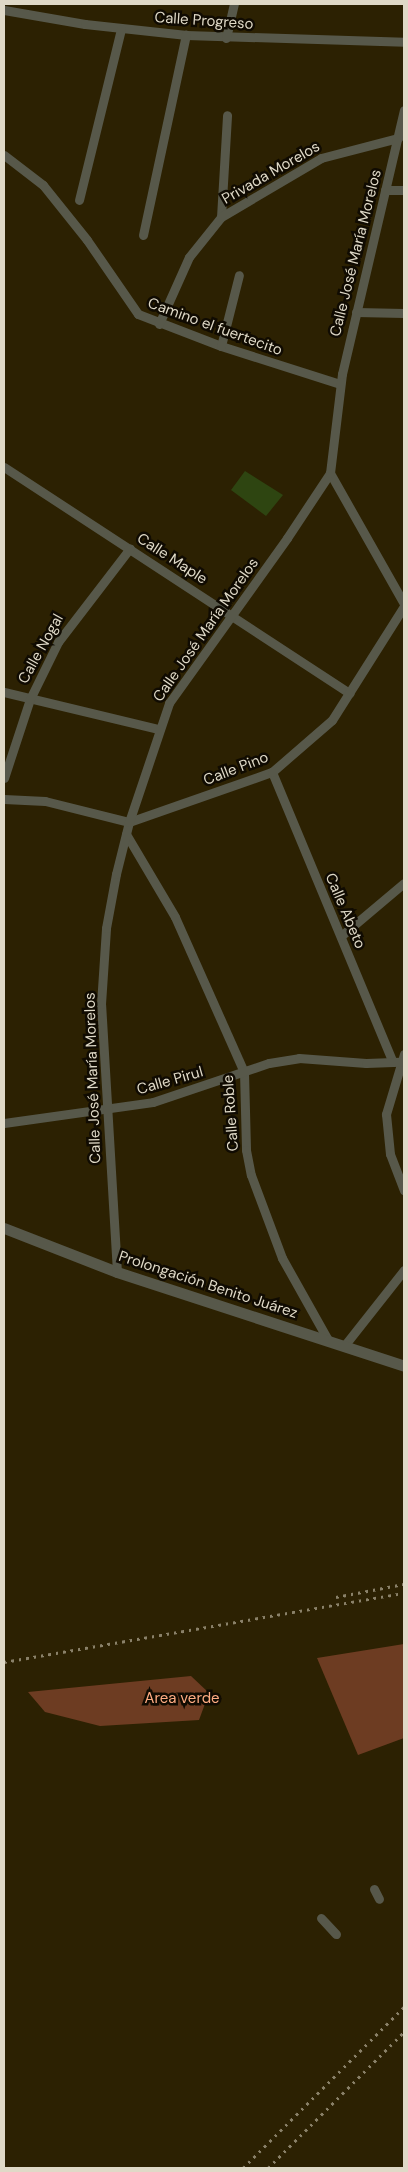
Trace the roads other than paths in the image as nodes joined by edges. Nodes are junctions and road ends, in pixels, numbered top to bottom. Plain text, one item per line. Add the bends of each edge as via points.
1 (234, 4) edge
2 (4, 10) edge
3 (121, 29) junction
4 (186, 35) junction
5 (226, 38) junction
6 (404, 42) edge
7 (404, 110) edge
8 (227, 115) dead end
9 (398, 138) junction
10 (4, 155) edge
11 (385, 190) junction
12 (404, 190) edge
13 (79, 200) dead end
14 (221, 217) junction
15 (143, 235) dead end
16 (239, 275) dead end
17 (356, 312) junction
18 (404, 313) edge
19 (159, 324) junction
20 (221, 346) junction
21 (340, 384) junction
22 (4, 467) edge
23 (330, 473) junction
24 (130, 548) junction
25 (404, 605) edge
26 (232, 615) junction
27 (4, 692) edge
28 (350, 693) junction
29 (30, 699) junction
30 (158, 730) junction
31 (272, 772) junction
32 (4, 778) edge
33 (4, 799) edge
34 (129, 822) junction
35 (126, 834) junction
36 (404, 882) edge
37 (341, 936) junction
38 (398, 1058) edge
39 (244, 1072) junction
40 (106, 1111) junction
41 (4, 1123) edge
42 (404, 1190) edge
43 (4, 1228) edge
44 (404, 1270) edge
45 (117, 1272) junction
46 (328, 1340) junction
47 (344, 1346) junction
48 (404, 1366) edge
49 (374, 1889) dead end
50 (379, 1899) dead end
51 (321, 1918) dead end
52 (336, 1934) dead end

1 - 5 street
2 - 3 street, Calle Progreso
3 - 4 street, Calle Progreso
3 - 13 street
4 - 5 street, Calle Progreso
4 - 15 street
5 - 6 street, Calle Progreso
7 - 9 street, Calle José María Morelos
8 - 14 street
9 - 11 street, Calle José María Morelos
9 - 14 street, Privada Morelos via 321,158
10 - 19 street, Camino el fuertecito via 44,186 87,240 131,308
11 - 12 street
11 - 17 street, Calle José María Morelos
14 - 19 street, Privada Morelos via 189,257
16 - 20 street
17 - 18 street
17 - 21 street, Calle José María Morelos
19 - 20 street, Camino el fuertecito
20 - 21 street, Camino el fuertecito
21 - 23 street, Calle José María Morelos
22 - 24 street, Calle Maple
23 - 25 street
23 - 26 street, Calle José María Morelos
24 - 26 street, Calle Maple
24 - 29 street, Calle Nogal via 58,642
25 - 28 street, Calle Pino
26 - 28 street, Calle Maple
26 - 30 street, Calle José María Morelos via 173,695
27 - 29 street
28 - 31 street, Calle Pino via 314,739
29 - 30 street
29 - 32 street, Calle Nogal
30 - 34 street, Calle José María Morelos
31 - 34 street, Calle Pino
31 - 37 street, Calle Abeto
33 - 34 street via 51,802
34 - 35 street, Calle José María Morelos
35 - 39 street, Calle Roble via 175,916
35 - 40 street, Calle José María Morelos via 106,928 101,1004
36 - 37 street
37 - 38 street, Calle Abeto
38 - 39 street, Calle Pirul via 366,1063 299,1058
38 - 42 street via 386,1114 386,1136
39 - 40 street, Calle Pirul via 162,1100
39 - 46 street, Calle Roble via 246,1150 251,1175 282,1258
40 - 41 street, Calle Pirul
40 - 45 street, Calle José María Morelos
43 - 45 street, Prolongación Benito Juárez
44 - 47 street
45 - 46 street, Prolongación Benito Juárez
46 - 47 street, Prolongación Benito Juárez
47 - 48 street, Prolongación Benito Juárez
49 - 50 street
51 - 52 street

